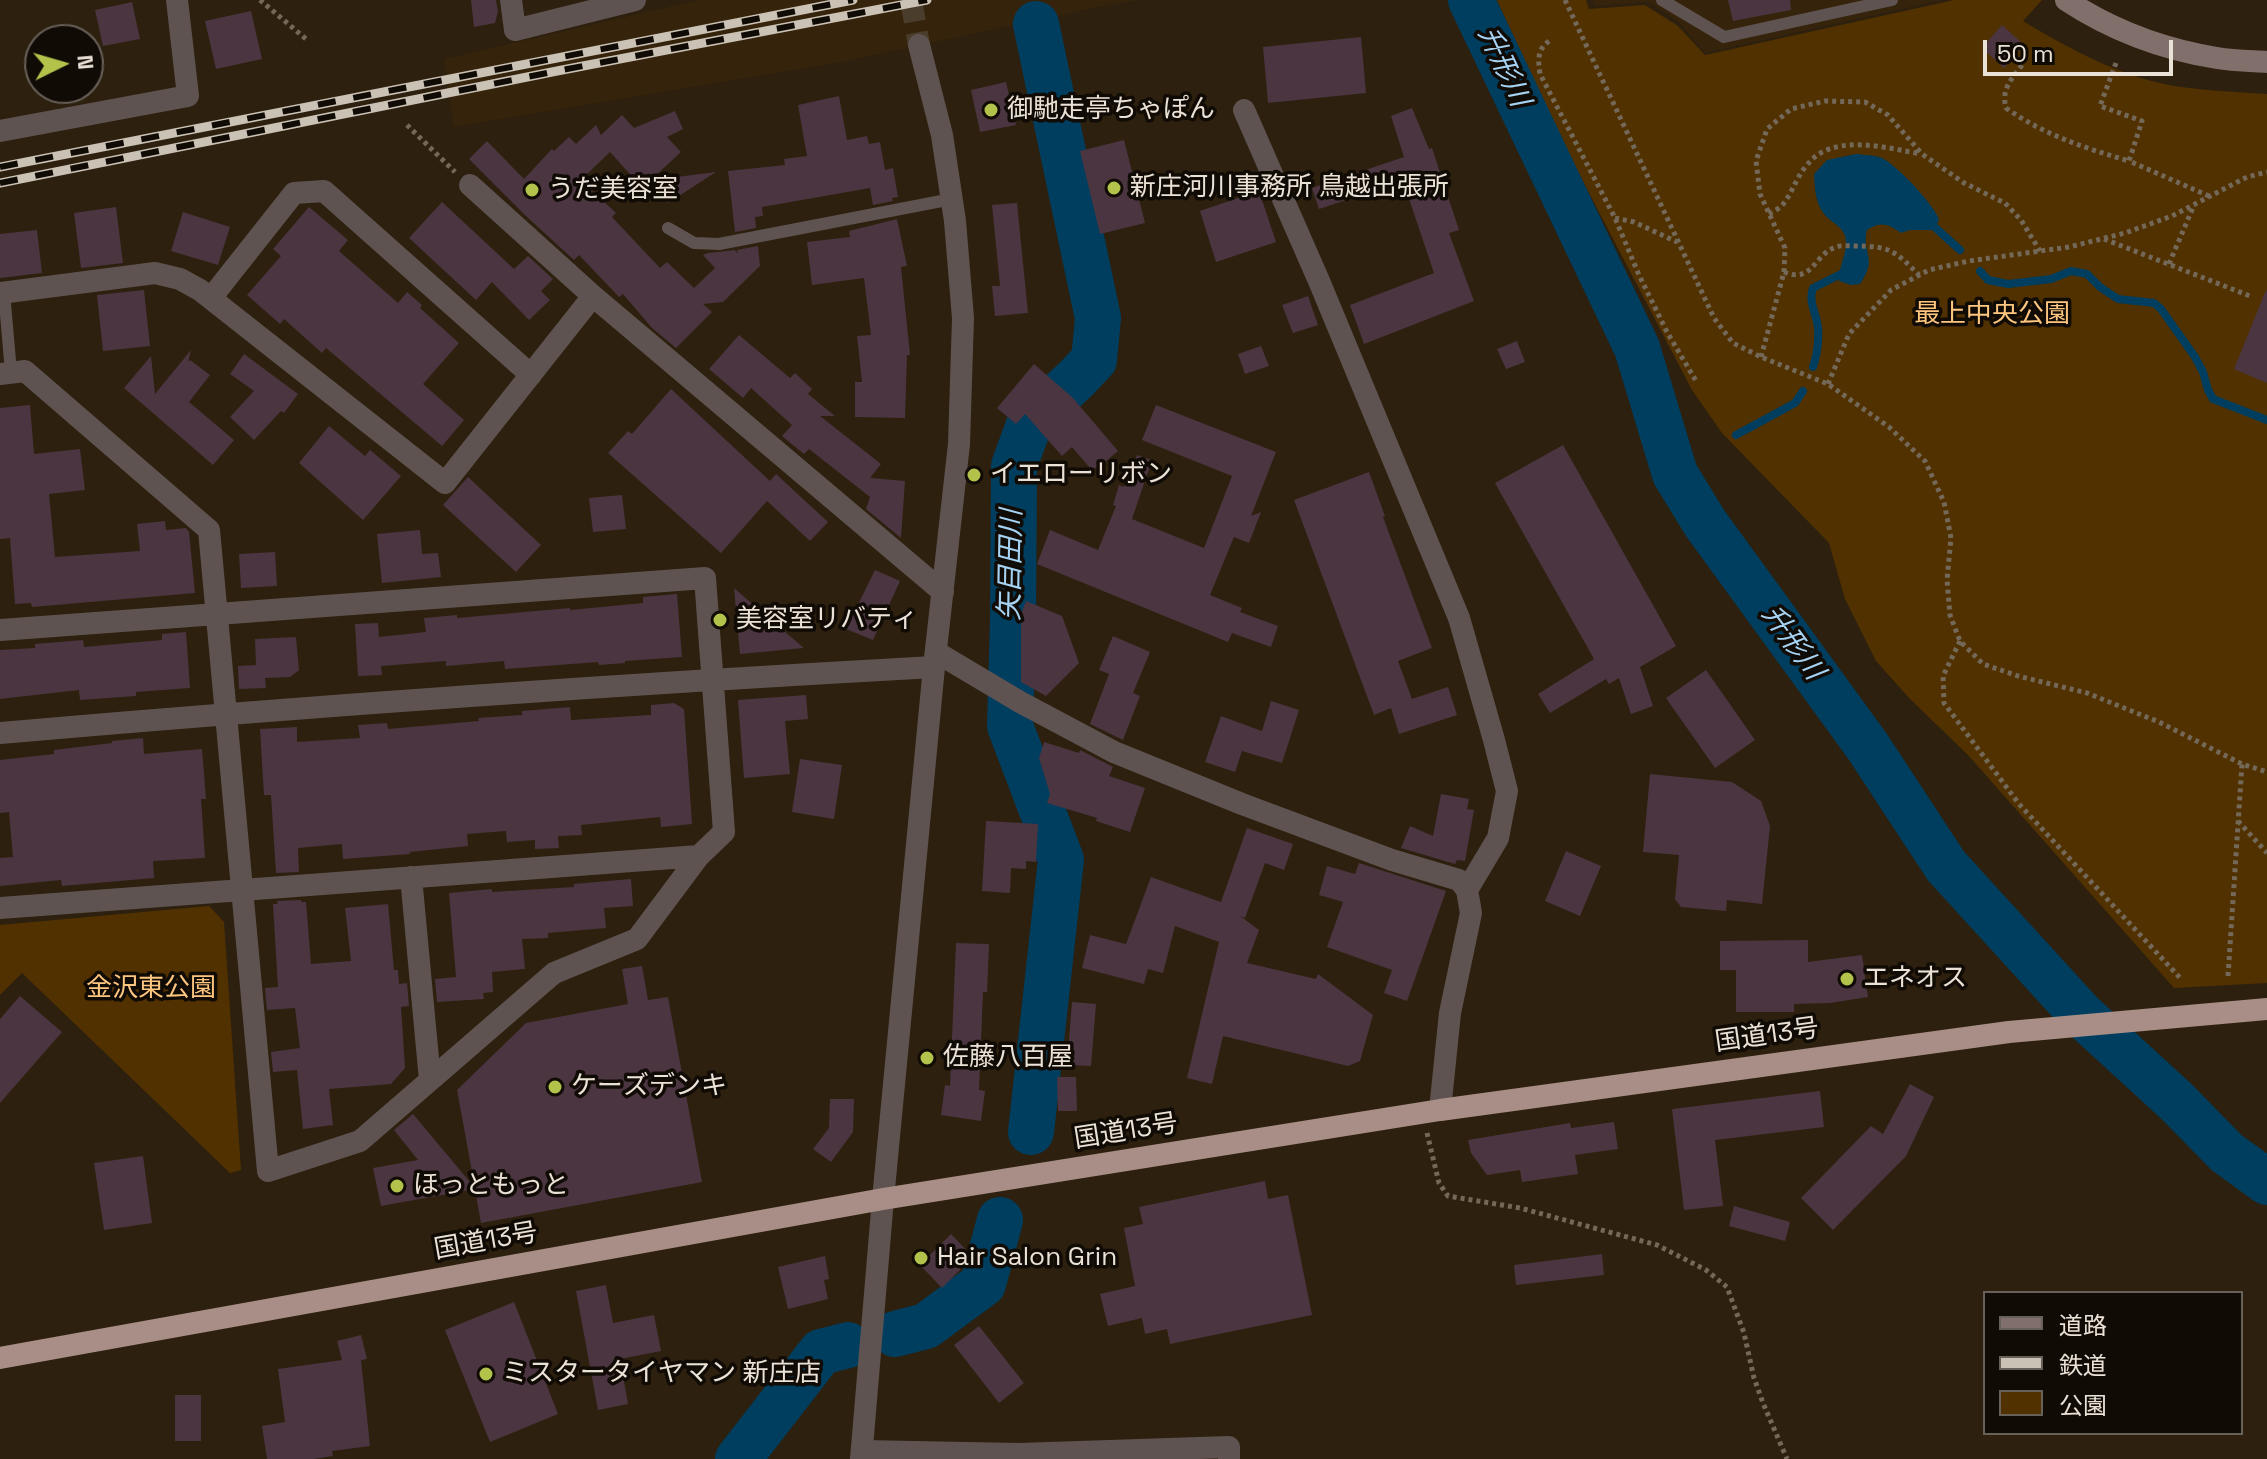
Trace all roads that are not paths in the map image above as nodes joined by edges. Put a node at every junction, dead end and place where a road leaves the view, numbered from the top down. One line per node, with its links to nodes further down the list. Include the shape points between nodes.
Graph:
1 (177, 0): 10 (street, via 188,96)
2 (511, 0): 3 (street, via 515,30)
3 (635, 0)
4 (1662, 0): 5 (lane, via 1724,37)
5 (1892, 0)
6 (2066, 0): 8 (main road, via 2142,40 2218,59)
7 (919, 45): 12 (street)
8 (2267, 62)
9 (1244, 110): 29 (street, via 1459,618 1490,724 1507,791 1498,838)
10 (0, 131)
11 (470, 185): 15 (street)
12 (952, 199): 13 (lane, via 719,244 694,243); 19 (street, via 963,318 959,444)
13 (668, 228)
14 (2, 292): 16 (street, via 155,273 180,279); 17 (lane)
15 (593, 296): 18 (street); 19 (street)
16 (211, 298): 18 (street, via 445,483); 18 (street, via 294,193 324,191)
17 (6, 373): 20 (street, via 25,371 209,530)
18 (531, 375)
19 (943, 592): 22 (street)
20 (217, 613): 21 (street); 23 (street, via 705,578); 24 (street)
21 (0, 630)
22 (935, 660): 23 (street); 29 (street, via 1114,752 1392,860 1459,880); 34 (street)
23 (714, 679): 24 (street); 26 (street, via 724,832)
24 (227, 713): 25 (street); 28 (street)
25 (0, 733)
26 (699, 856): 27 (street); 32 (street, via 637,939 554,973)
27 (411, 877): 28 (street); 32 (street)
28 (241, 890): 30 (street); 32 (street, via 268,1171 360,1141)
29 (1467, 890): 33 (street, via 1471,913)
30 (0, 908)
31 (2267, 1009): 33 (highway, 国道13号, via 2009,1032)
32 (430, 1080)
33 (1432, 1111): 34 (highway, 国道13号)
34 (883, 1199): 35 (highway, 国道13号); 36 (street)
35 (0, 1358)
36 (862, 1455): 37 (street, via 1229,1447)
37 (1229, 1459)

